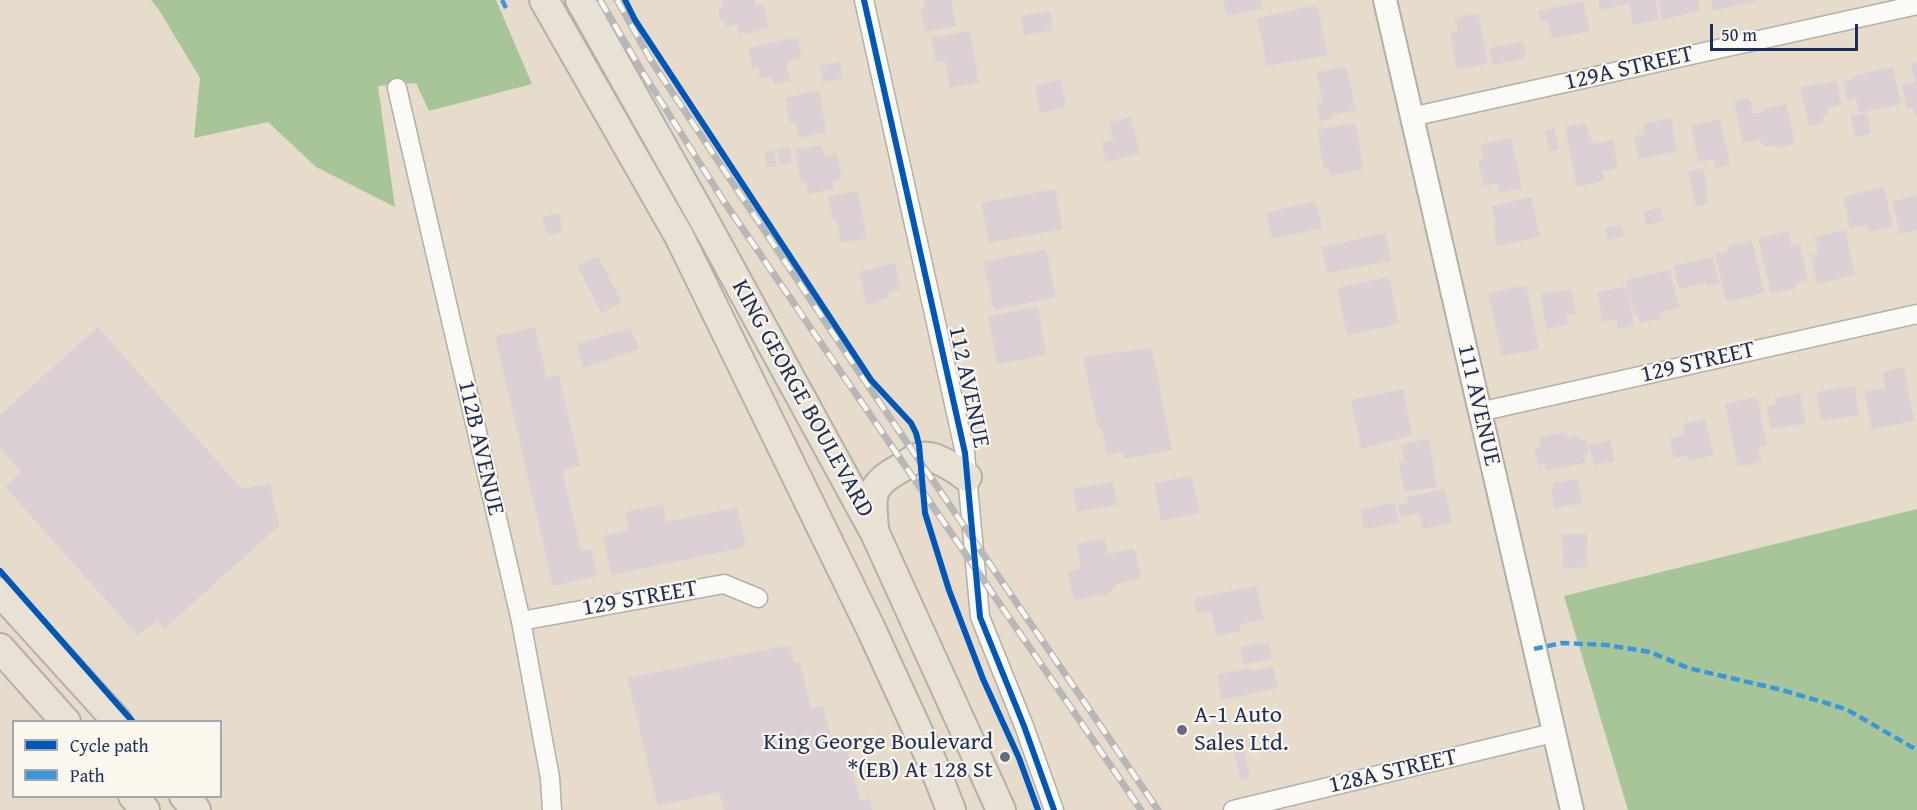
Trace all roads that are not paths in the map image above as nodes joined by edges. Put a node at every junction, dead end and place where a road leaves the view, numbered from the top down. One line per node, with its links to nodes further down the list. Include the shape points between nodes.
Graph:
1 (544, 0): 24 (main road, KING GEORGE BOULEVARD, via 679,236 871,629)
2 (580, 0): 11 (main road, KING GEORGE BOULEVARD)
3 (864, 0): 10 (street, 112 AVENUE, via 965,453)
4 (1384, 0): 7 (street, 111 AVENUE)
5 (1917, 5): 7 (street, 129A STREET)
6 (397, 88): 14 (street, 112B AVENUE)
7 (1411, 117): 9 (street, 111 AVENUE)
8 (1917, 314): 9 (street, 129 STREET)
9 (1479, 412): 18 (street, 111 AVENUE)
10 (967, 477): 11 (main road, via 934,459 920,457 882,479 872,503); 26 (street, 112 AVENUE, via 980,617)
11 (875, 533): 25 (main road, KING GEORGE BOULEVARD)
12 (0, 592): 17 (main road)
13 (758, 598): 14 (street, 129 STREET, via 724,584)
14 (521, 621): 23 (street, 112B AVENUE, via 550,778)
15 (0, 648): 16 (main road)
16 (64, 720)
17 (116, 720)
18 (1553, 733): 27 (street, 128A STREET); 28 (street, 111 AVENUE)
19 (135, 798): 21 (main road)
20 (186, 798): 22 (main road)
21 (145, 810)
22 (196, 810)
23 (552, 810)
24 (951, 810)
25 (1001, 810)
26 (1054, 810)
27 (1233, 810)
28 (1572, 810)

